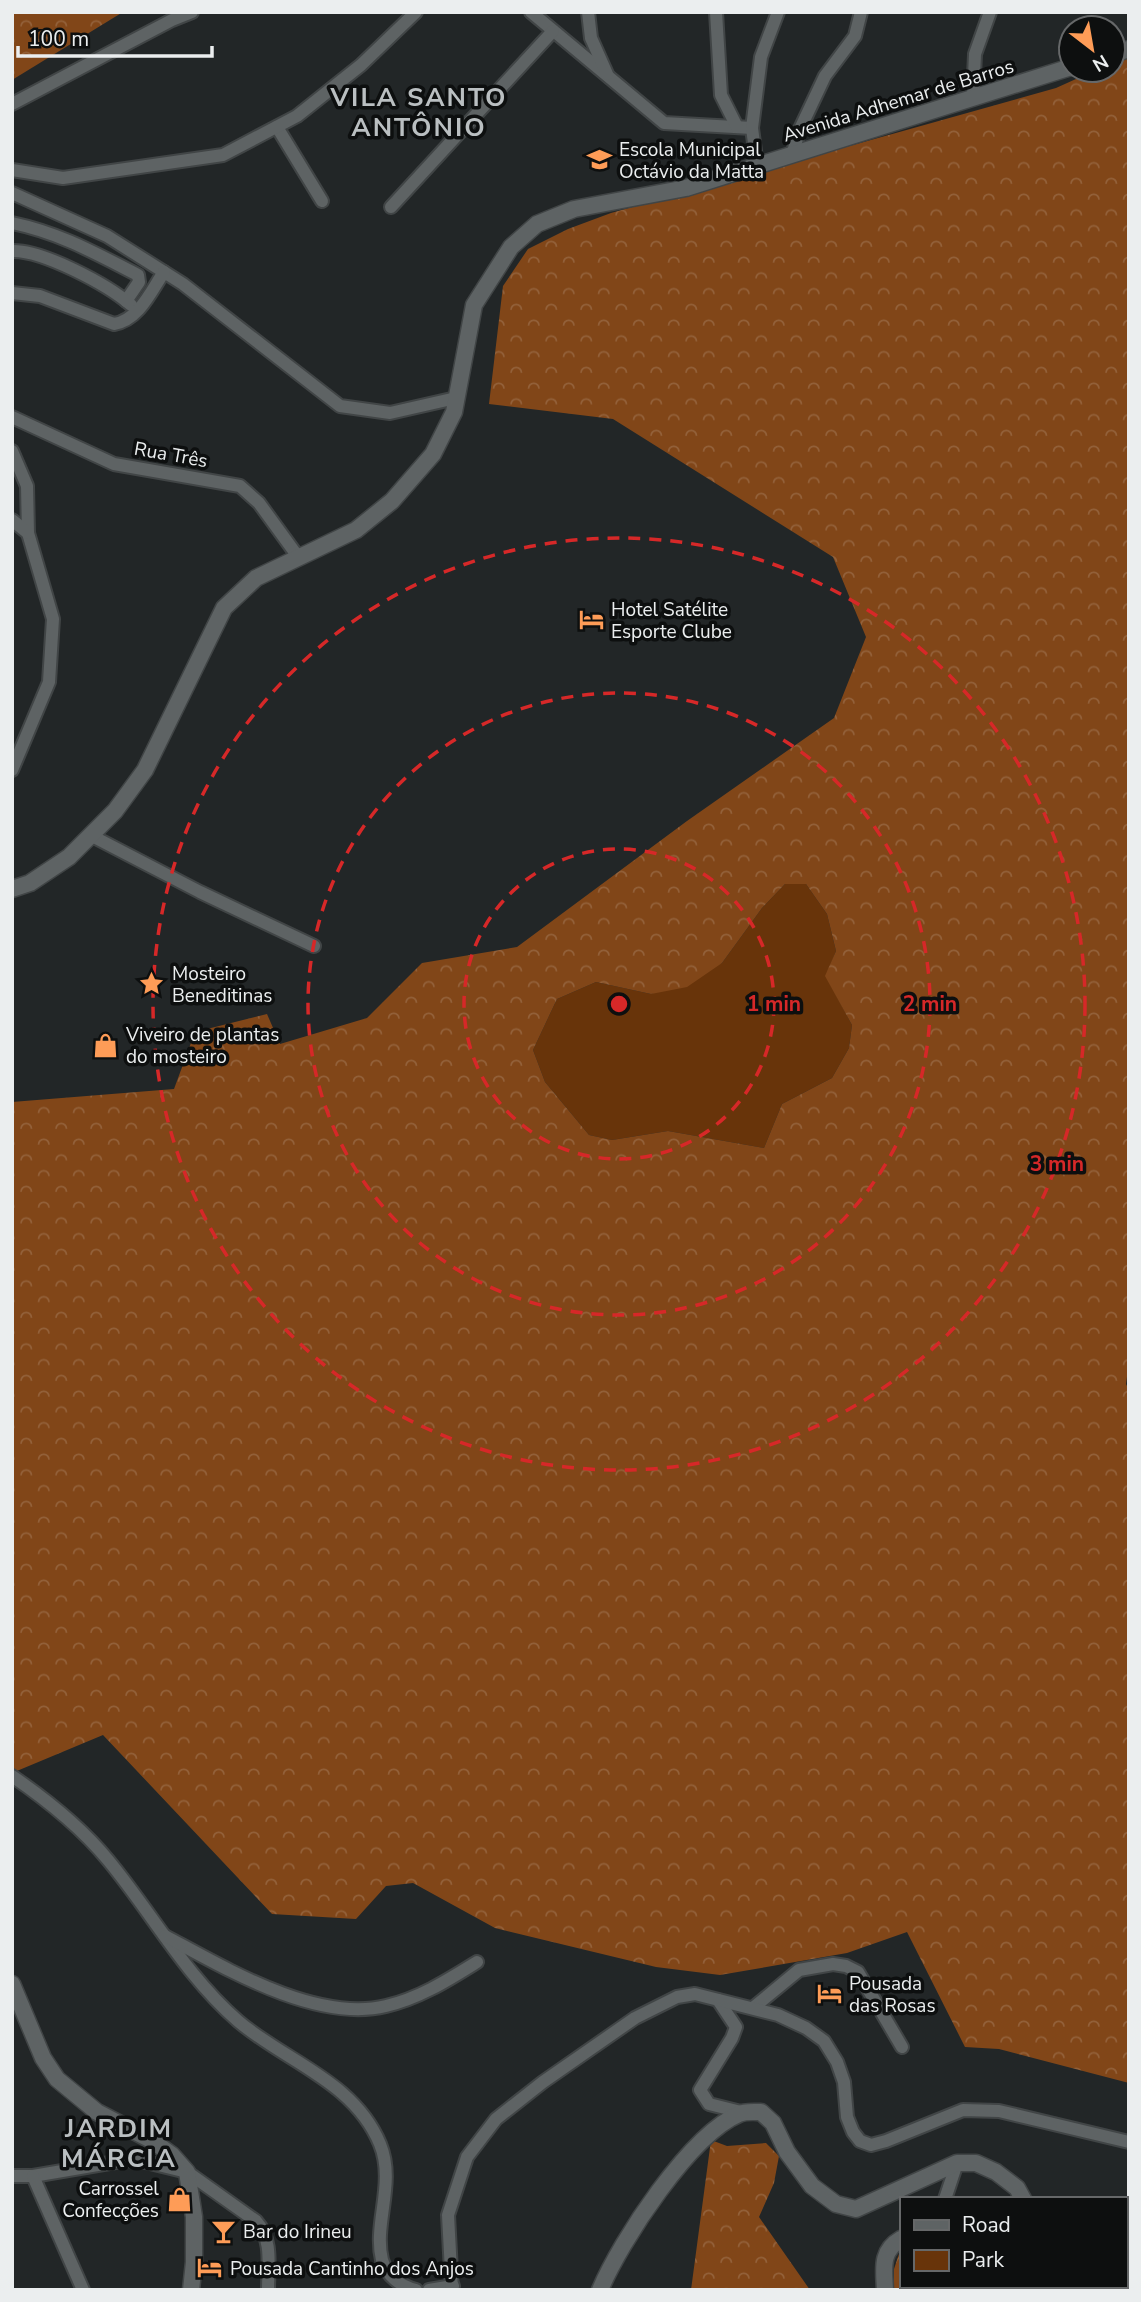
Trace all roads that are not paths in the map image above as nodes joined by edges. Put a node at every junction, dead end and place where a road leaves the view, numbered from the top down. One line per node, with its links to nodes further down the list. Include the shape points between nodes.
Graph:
1 (192, 12): 13 (street)
2 (416, 12): 14 (street, via 361,65)
3 (531, 12): 9 (street)
4 (588, 12): 11 (street, via 591,38)
5 (716, 12): 15 (street, via 721,95)
6 (778, 12): 16 (street, via 761,57)
7 (861, 12): 17 (street, via 855,36 825,76)
8 (990, 12): 12 (street, via 975,54)
9 (553, 31): 11 (street); 22 (street)
10 (1057, 71): 12 (street, Avenida Adhemar de Barros)
11 (609, 77): 15 (street, via 664,122)
12 (973, 98): 17 (street, Avenida Adhemar de Barros)
13 (12, 104)
14 (277, 127): 19 (street, via 223,155 62,178); 21 (street)
15 (737, 127): 16 (street)
16 (752, 128): 18 (street)
17 (792, 155): 18 (street, Avenida Adhemar de Barros)
18 (757, 166): 29 (street, Avenida Adhemar de Barros, via 686,188 574,209 537,224 511,247 474,305)
19 (12, 170)
20 (12, 193): 25 (street, via 107,236)
21 (322, 201)
22 (391, 208)
23 (12, 223): 27 (street, via 44,230 138,275 139,282)
24 (12, 251): 27 (street, via 38,254)
25 (164, 272): 28 (street); 29 (street, via 341,407 390,413)
26 (12, 293): 28 (street, via 40,296 114,324)
27 (126, 301): 28 (street)
28 (138, 311)
29 (456, 398): 34 (street, Avenida Adhemar de Barros, via 433,454 392,500 356,530)
30 (12, 417): 34 (street, Rua Três, via 114,464 240,486 259,503)
31 (12, 451): 33 (street, via 27,486)
32 (12, 520): 33 (street)
33 (27, 533): 35 (street, via 53,618 49,682)
34 (299, 558): 36 (street, Avenida Adhemar de Barros, via 257,578 224,608 145,770)
35 (12, 770)
36 (92, 836): 37 (street, Avenida Adhemar de Barros, via 40,877); 38 (street)
37 (12, 889)
38 (314, 946)
39 (12, 1776): 40 (street, via 50,1802 97,1846)
40 (160, 1933): 41 (street, via 257,1982 330,2008 385,2007 418,1996); 59 (street, via 235,2018 338,2088 374,2129 386,2169 382,2259 395,2280)
41 (477, 1962)
42 (12, 1984): 49 (street, via 43,2058 57,2079 97,2112 162,2147)
43 (718, 2000): 44 (street); 46 (street, via 736,2027 700,2091 709,2104); 55 (street, via 695,1994 656,2006 496,2119 467,2157 448,2215)
44 (753, 2008): 45 (street, via 790,1974 833,1964 846,1966 858,1972); 47 (street, via 806,2028 824,2042 844,2082 853,2132 871,2145 963,2110 999,2111)
45 (902, 2047)
46 (741, 2112): 48 (street, via 761,2112 773,2123 787,2152 813,2186 836,2204 856,2208); 61 (street, via 701,2139 678,2166 643,2215)
47 (1129, 2142)
48 (957, 2163): 52 (street); 53 (street, via 976,2163 996,2172)
49 (187, 2172): 51 (street, via 127,2160); 57 (street, via 194,2217); 58 (street, via 263,2229)
50 (12, 2176): 51 (street)
51 (33, 2176): 56 (street)
52 (946, 2197)
53 (1022, 2197)
54 (900, 2240): 62 (street, via 884,2258)
55 (452, 2288): 60 (street)
56 (83, 2290)
57 (191, 2290)
58 (268, 2290)
59 (416, 2290)
60 (429, 2290)
61 (600, 2290)
62 (885, 2290)

